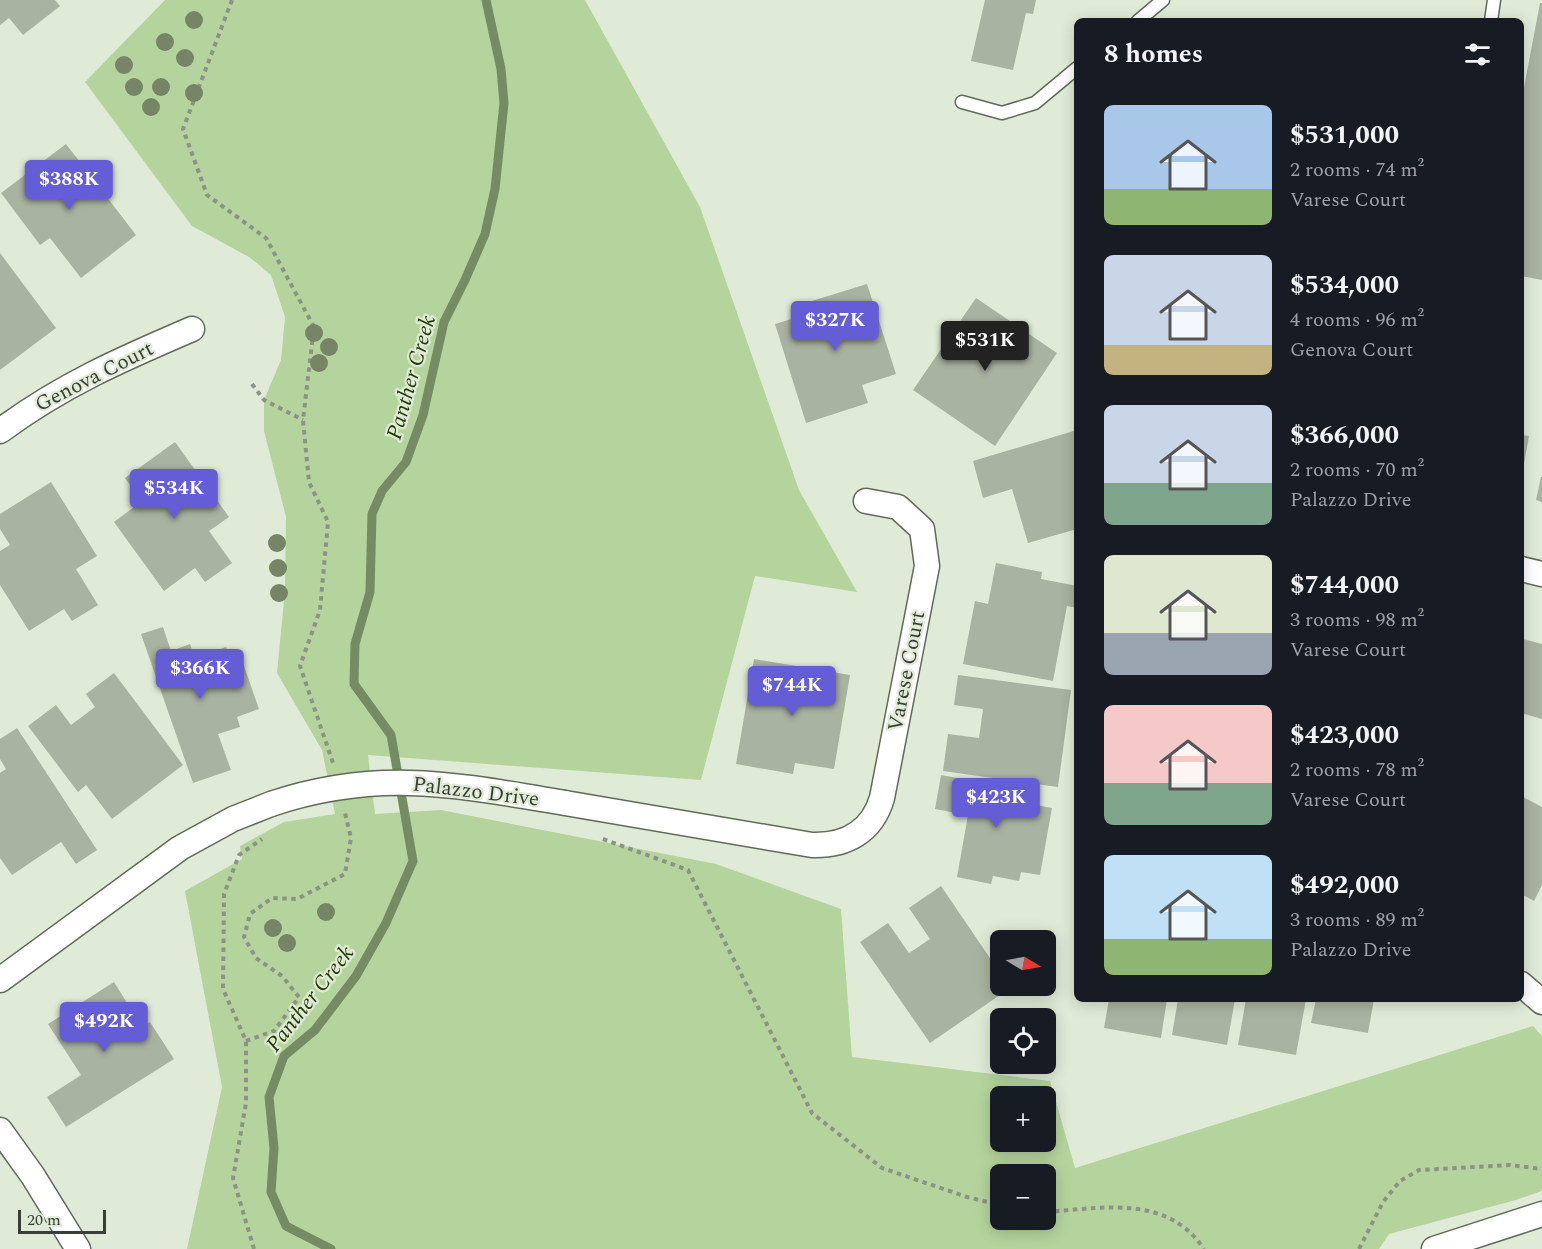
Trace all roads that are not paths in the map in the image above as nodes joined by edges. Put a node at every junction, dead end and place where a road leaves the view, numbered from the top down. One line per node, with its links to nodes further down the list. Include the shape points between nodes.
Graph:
1 (1163, 0): 3 (lane)
2 (1494, 0): 4 (lane)
3 (1142, 18)
4 (1491, 18)
5 (1074, 71): 6 (lane, via 1035,104 1002,113)
6 (962, 102)
7 (192, 329): 8 (street, Genova Court, via 92,372)
8 (0, 431)
9 (866, 501): 12 (street, Varese Court, via 898,507 922,529 927,566 879,806 861,831 840,843)
10 (1524, 570): 11 (street)
11 (1542, 574)
12 (825, 845): 13 (street, Palazzo Drive, bridge, via 451,784 400,782 330,788 233,819 180,848)
13 (0, 980)
14 (1524, 987): 15 (street)
15 (1542, 1002)
16 (0, 1130): 18 (street)
17 (1542, 1214): 19 (street)
18 (78, 1249)
19 (1434, 1249)

